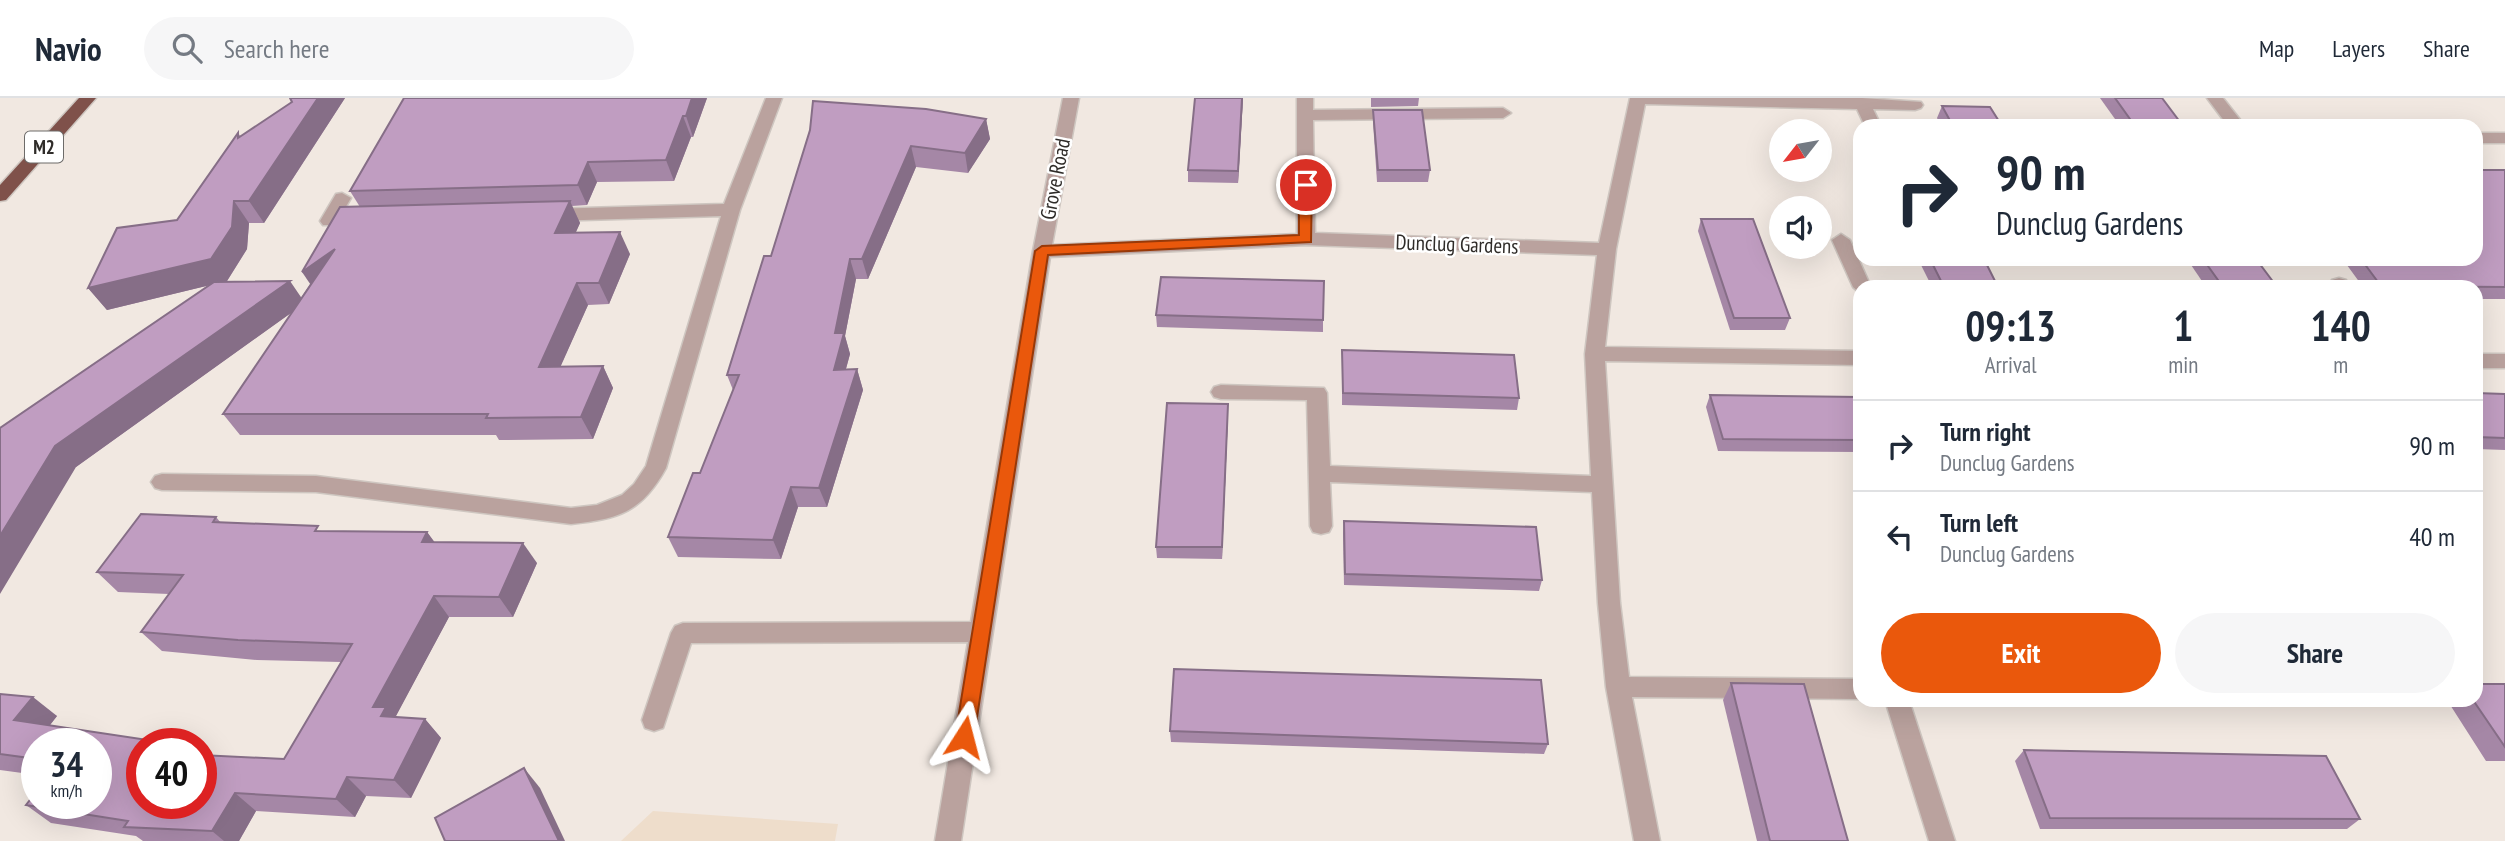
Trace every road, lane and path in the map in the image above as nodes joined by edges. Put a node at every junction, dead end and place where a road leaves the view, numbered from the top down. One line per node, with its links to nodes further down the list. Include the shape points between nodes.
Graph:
1 (88, 98): 14 (highway, M2)
2 (774, 98): 16 (street)
3 (1071, 98): 22 (street, Grove Road)
4 (2216, 98): 11 (street)
5 (1638, 99): 6 (street); 21 (street)
6 (1862, 103): 7 (street); 10 (street)
7 (1915, 104)
8 (1305, 106): 9 (street); 19 (street)
9 (1503, 113)
10 (1870, 119)
11 (2232, 119)
12 (2483, 138): 13 (street)
13 (2505, 138)
14 (0, 196)
15 (342, 198): 18 (street, via 329,221)
16 (731, 210): 17 (street); 30 (street, via 656,468 642,490 623,505 598,513 549,515 316,484)
17 (533, 216)
18 (381, 220)
19 (1306, 239): 21 (street, Dunclug Gardens); 22 (street, Dunclug Gardens)
20 (1842, 240): 23 (street)
21 (1607, 249): 24 (street)
22 (1042, 251): 33 (street, Grove Road)
23 (1853, 266)
24 (1595, 354): 25 (street); 31 (street)
25 (1853, 358)
26 (2483, 361): 27 (street)
27 (2505, 361)
28 (1221, 392): 29 (street, via 1317,393)
29 (1320, 474): 31 (street); 32 (street)
30 (162, 482)
31 (1602, 484): 34 (street)
32 (1321, 526)
33 (981, 632): 37 (street, via 683,633); 38 (street, Grove Road)
34 (1618, 687): 35 (street); 39 (street)
35 (1853, 689)
36 (1899, 707): 40 (street)
37 (654, 720)
38 (948, 841)
39 (1647, 841)
40 (1942, 841)

